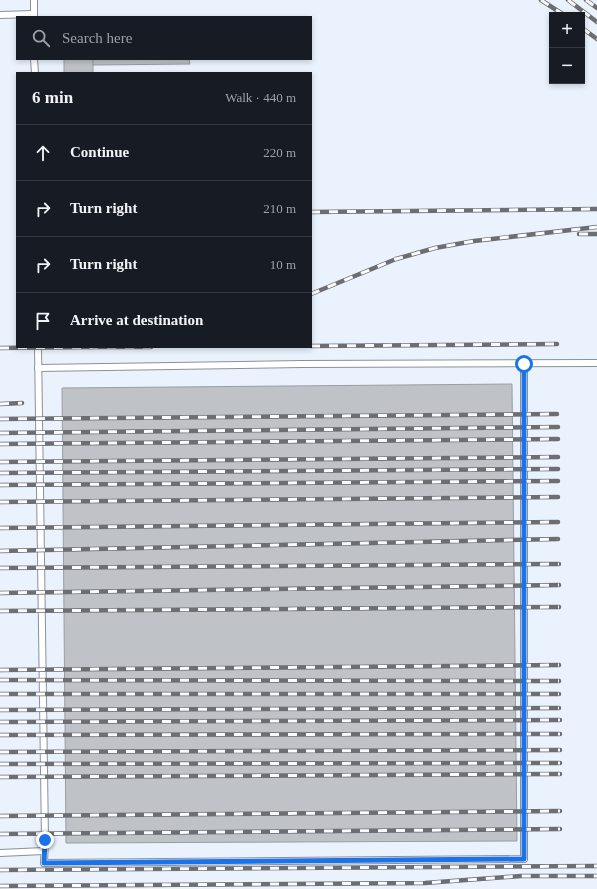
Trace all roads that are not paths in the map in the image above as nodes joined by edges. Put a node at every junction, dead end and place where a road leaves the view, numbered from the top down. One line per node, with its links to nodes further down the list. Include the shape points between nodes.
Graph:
1 (34, 0): 3 (lane)
2 (0, 15): 3 (lane)
3 (34, 16)
4 (34, 60): 5 (lane)
5 (35, 72)
6 (38, 348): 9 (lane)
7 (597, 363): 8 (lane)
8 (524, 364): 9 (lane); 10 (lane, via 524,859 44,863)
9 (38, 368): 10 (lane)
10 (44, 851): 11 (lane)
11 (0, 853)

